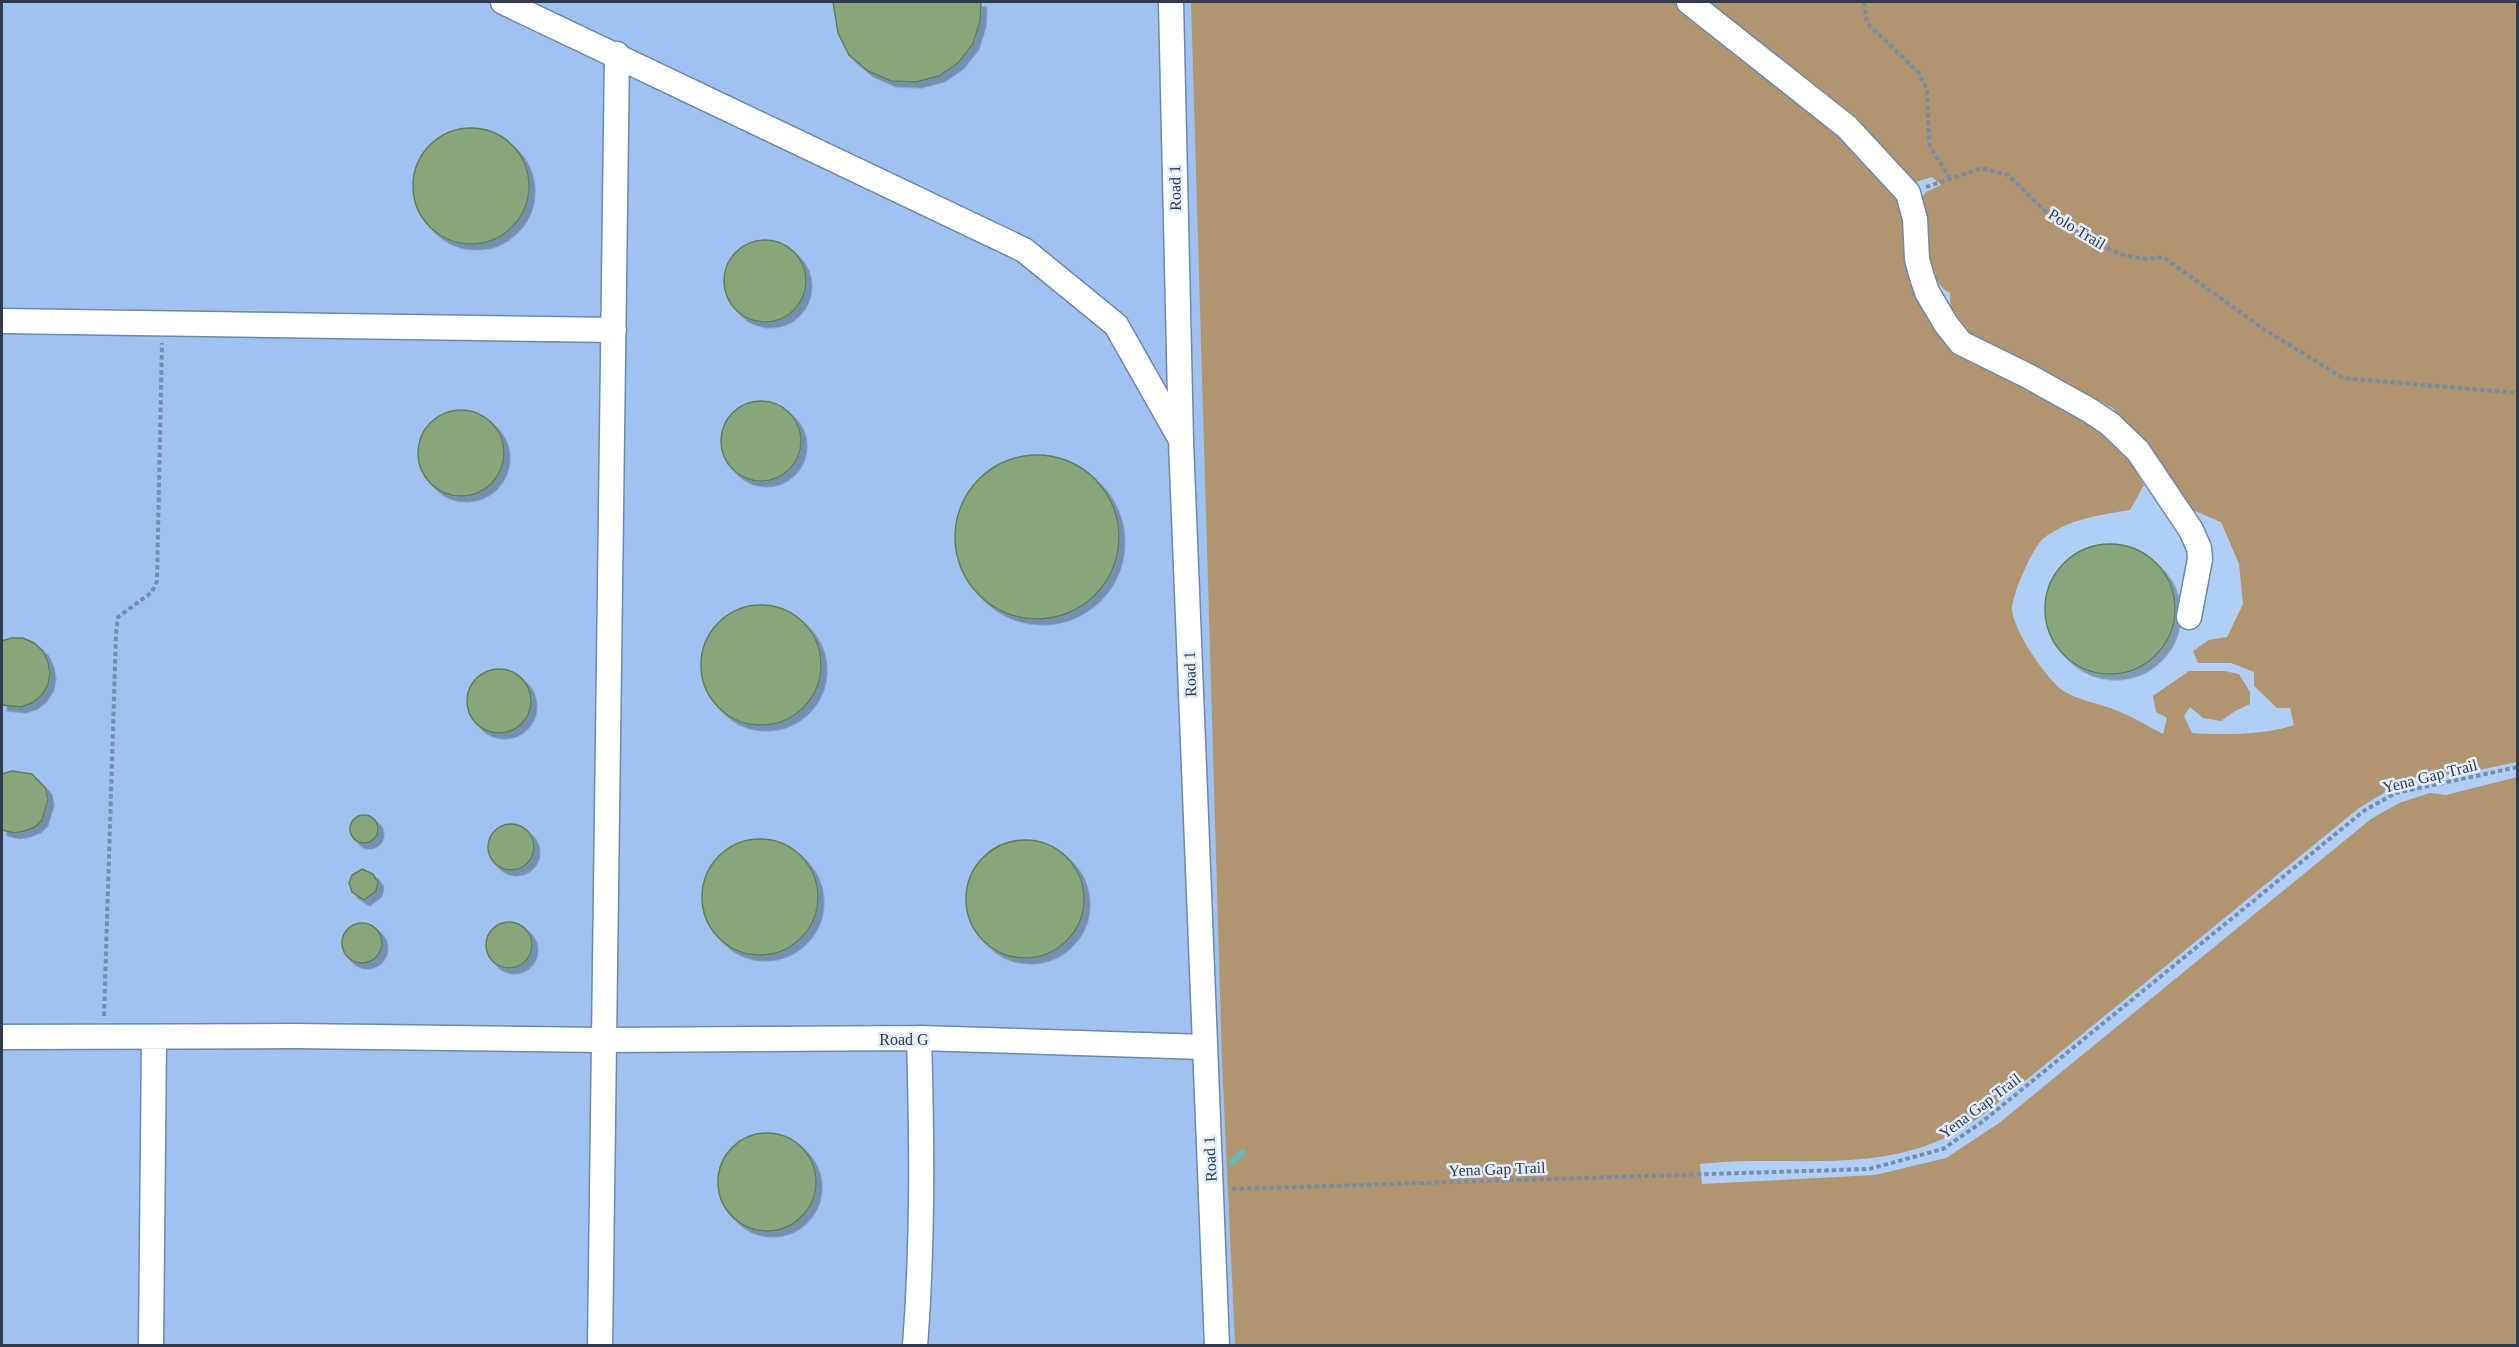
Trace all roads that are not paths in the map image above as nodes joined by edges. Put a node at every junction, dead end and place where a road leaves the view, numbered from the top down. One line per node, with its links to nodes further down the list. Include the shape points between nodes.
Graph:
1 (503, 2): 4 (lane)
2 (1171, 2): 7 (lane, Road 1)
3 (1689, 2): 8 (lane, via 1847,127 1908,193 1921,274 1952,334 1961,343 2063,394 2110,424 2138,451 2199,548)
4 (617, 54): 6 (lane); 7 (lane, via 1024,250 1116,326)
5 (2, 321): 6 (lane)
6 (614, 330): 12 (lane)
7 (1181, 441): 13 (lane, Road 1)
8 (2189, 617)
9 (2, 1037): 10 (lane, Road G)
10 (154, 1038): 12 (lane, Road G); 14 (lane)
11 (919, 1038): 12 (lane, Road G); 13 (lane, Road G); 16 (lane, via 922,1142)
12 (603, 1040): 15 (lane)
13 (1205, 1047): 17 (lane, Road 1)
14 (151, 1346)
15 (600, 1346)
16 (915, 1346)
17 (1217, 1346)

